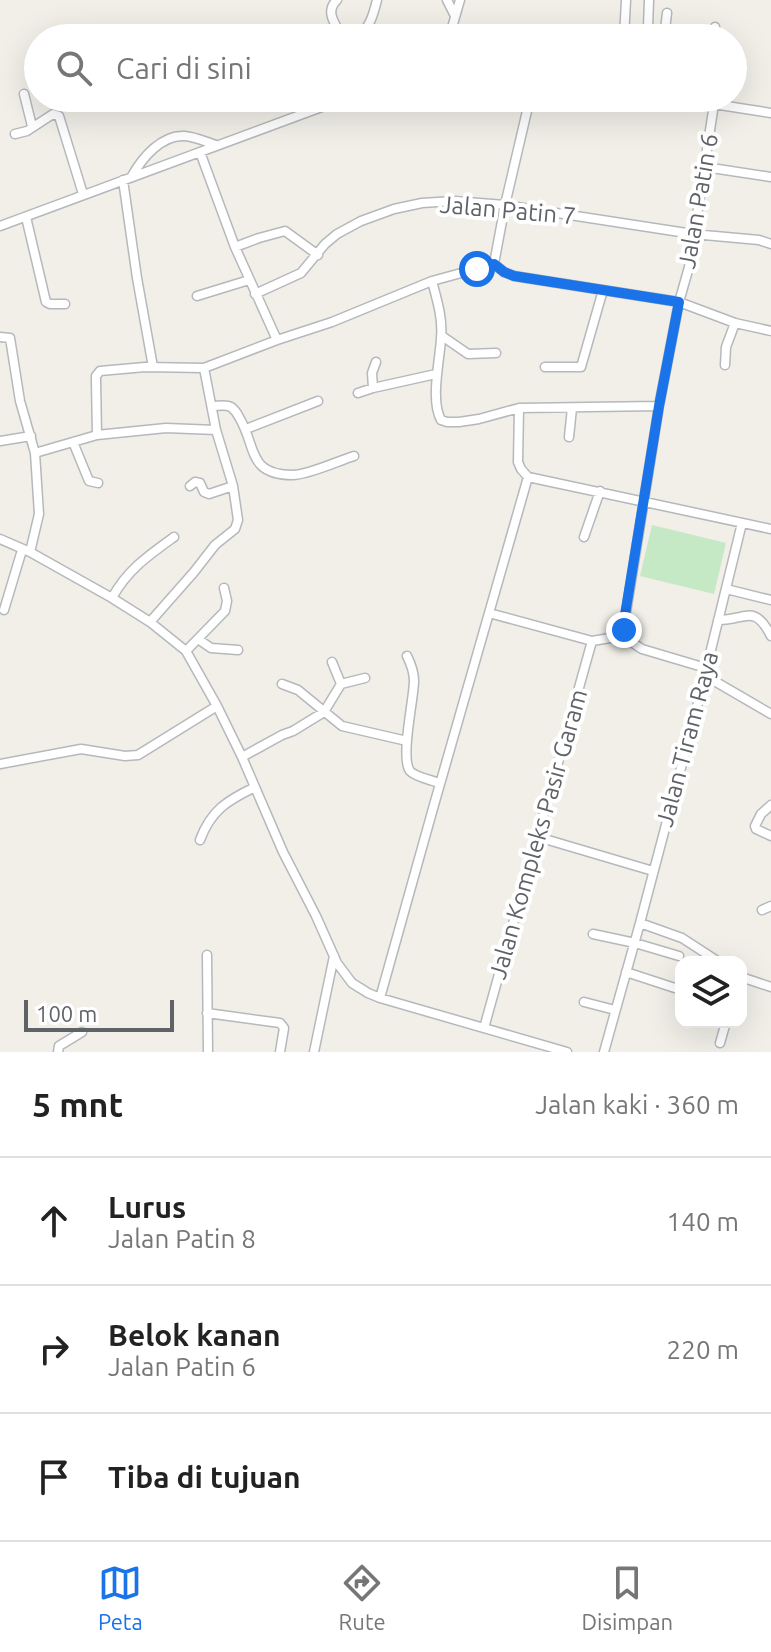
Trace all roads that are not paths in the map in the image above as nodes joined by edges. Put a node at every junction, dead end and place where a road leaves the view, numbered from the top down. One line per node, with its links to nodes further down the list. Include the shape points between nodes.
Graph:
1 (337, 0): 9 (street, via 330,14)
2 (377, 0): 10 (street)
3 (447, 0): 8 (street)
4 (460, 0): 8 (street)
5 (626, 0): 12 (street)
6 (649, 0): 13 (street)
7 (667, 13): 14 (street)
8 (455, 16): 11 (street)
9 (335, 24)
10 (369, 24)
11 (453, 24)
12 (625, 24)
13 (648, 24)
14 (666, 24)
15 (747, 109): 20 (street)
16 (28, 112): 21 (street)
17 (308, 112): 23 (street)
18 (527, 112): 29 (street)
19 (713, 112): 25 (street, Jalan Patin 6)
20 (771, 113)
21 (32, 126): 22 (street); 28 (street, via 59,116)
22 (15, 134)
23 (217, 145): 24 (street); 27 (street, via 174,137 152,149)
24 (200, 152): 27 (street); 34 (street)
25 (705, 167): 26 (street); 32 (street, Jalan Patin 6)
26 (771, 177)
27 (127, 178): 28 (street); 52 (street)
28 (83, 194): 30 (street)
29 (505, 205): 32 (street, Jalan Patin 7); 35 (street, Jalan Patin 7, via 454,201 394,209 337,234); 36 (street)
30 (26, 217): 31 (street); 43 (street, via 46,302)
31 (0, 226)
32 (693, 234): 33 (street, Jalan Patin 7); 42 (street, Jalan Patin 6)
33 (771, 244)
34 (235, 247): 35 (street, via 281,231); 37 (street)
35 (318, 255): 40 (street, Jalan Patin 7, via 301,273)
36 (494, 264): 38 (street); 39 (street, via 514,276)
37 (249, 280): 40 (street); 41 (street)
38 (432, 281): 46 (street); 48 (street)
39 (603, 290): 42 (street); 53 (street, via 581,367)
40 (255, 294): 48 (street)
41 (197, 296)
42 (679, 302): 44 (street); 60 (street, Jalan Patin 6)
43 (65, 304)
44 (735, 323): 45 (street); 51 (street)
45 (771, 331)
46 (442, 336): 49 (street, via 468,354); 55 (street)
47 (0, 337): 66 (street, via 10,338)
48 (277, 340): 54 (street)
49 (496, 353)
50 (376, 362): 56 (street)
51 (725, 365)
52 (153, 367): 54 (street); 65 (street, via 97,374)
53 (545, 367)
54 (204, 368): 59 (street)
55 (436, 374): 56 (street); 61 (street, via 441,420 469,421)
56 (373, 388): 57 (street)
57 (358, 393)
58 (318, 401): 63 (street)
59 (212, 406): 63 (street, via 231,407); 64 (street)
60 (659, 406): 62 (street); 77 (street, Jalan Patin 6)
61 (519, 408): 62 (street); 72 (street, via 518,462)
62 (572, 408): 67 (street)
63 (246, 429): 71 (street, via 256,461 267,470 297,475)
64 (216, 430): 65 (street, via 166,428); 75 (street)
65 (97, 435): 69 (street)
66 (31, 436): 68 (street); 70 (street)
67 (569, 437)
68 (0, 441)
69 (73, 442): 70 (street); 73 (street, via 89,481)
70 (35, 453): 83 (street, via 39,514)
71 (354, 456)
72 (528, 477): 76 (street); 89 (street)
73 (98, 483)
74 (190, 486): 75 (street, via 200,483 209,494)
75 (233, 486): 91 (street, via 235,529)
76 (600, 491): 77 (street); 81 (street)
77 (644, 502): 78 (street); 92 (street, Jalan Patin 6)
78 (742, 523): 79 (street); 85 (street, Jalan Tiram Raya)
79 (771, 529)
80 (174, 537): 86 (street, via 140,561)
81 (584, 537)
82 (0, 539): 83 (street)
83 (26, 551): 86 (street); 88 (street)
84 (224, 588): 95 (street, via 225,611)
85 (726, 589): 87 (street); 90 (street, Jalan Tiram Raya)
86 (112, 598): 91 (street)
87 (771, 600)
88 (4, 610)
89 (489, 613): 96 (street); 112 (street)
90 (718, 620): 93 (street, via 750,615 765,624); 102 (street, Jalan Tiram Raya)
91 (150, 622): 99 (street)
92 (624, 630): 94 (street); 97 (street)
93 (771, 636)
94 (610, 638): 96 (street); 97 (street)
95 (198, 639): 98 (street, via 211,648); 99 (street)
96 (592, 641): 116 (street, Jalan Kompleks Pasir Garam)
97 (633, 644): 102 (street)
98 (238, 650)
99 (186, 651): 106 (street)
100 (407, 656): 109 (street, via 414,680)
101 (332, 662): 105 (street)
102 (705, 672): 108 (street); 118 (street, Jalan Tiram Raya)
103 (365, 678): 105 (street)
104 (282, 684): 107 (street)
105 (341, 684): 107 (street)
106 (217, 706): 110 (street); 111 (street, via 138,755 81,749)
107 (324, 712): 109 (street, via 342,726); 110 (street)
108 (771, 714)
109 (407, 741): 112 (street, via 410,772)
110 (242, 757): 113 (street)
111 (0, 764)
112 (439, 783): 130 (street)
113 (255, 787): 117 (street, via 216,811); 123 (street)
114 (771, 805): 115 (street, via 755,826)
115 (771, 836)
116 (538, 837): 118 (street); 134 (street, Jalan Kompleks Pasir Garam)
117 (200, 840)
118 (653, 871): 119 (street, Jalan Tiram Raya)
119 (640, 923): 121 (street, Jalan Tiram Raya); 125 (street, via 682,938)
120 (593, 934): 121 (street)
121 (635, 943): 124 (street); 126 (street, Jalan Tiram Raya)
122 (207, 955): 133 (street)
123 (334, 956): 130 (street, via 352,983); 141 (street)
124 (679, 956)
125 (710, 956)
126 (626, 972): 129 (street); 132 (street, Jalan Tiram Raya)
127 (747, 980): 128 (street)
128 (770, 984)
129 (675, 988)
130 (380, 998): 134 (street)
131 (584, 1002): 132 (street)
132 (615, 1010): 143 (street, Jalan Tiram Raya)
133 (207, 1013): 139 (street); 140 (street, via 280,1023)
134 (484, 1028): 142 (street)
135 (724, 1028): 137 (street)
136 (82, 1032): 138 (street)
137 (720, 1043)
138 (58, 1052)
139 (208, 1052)
140 (280, 1052)
141 (314, 1052)
142 (567, 1052)
143 (604, 1052)

